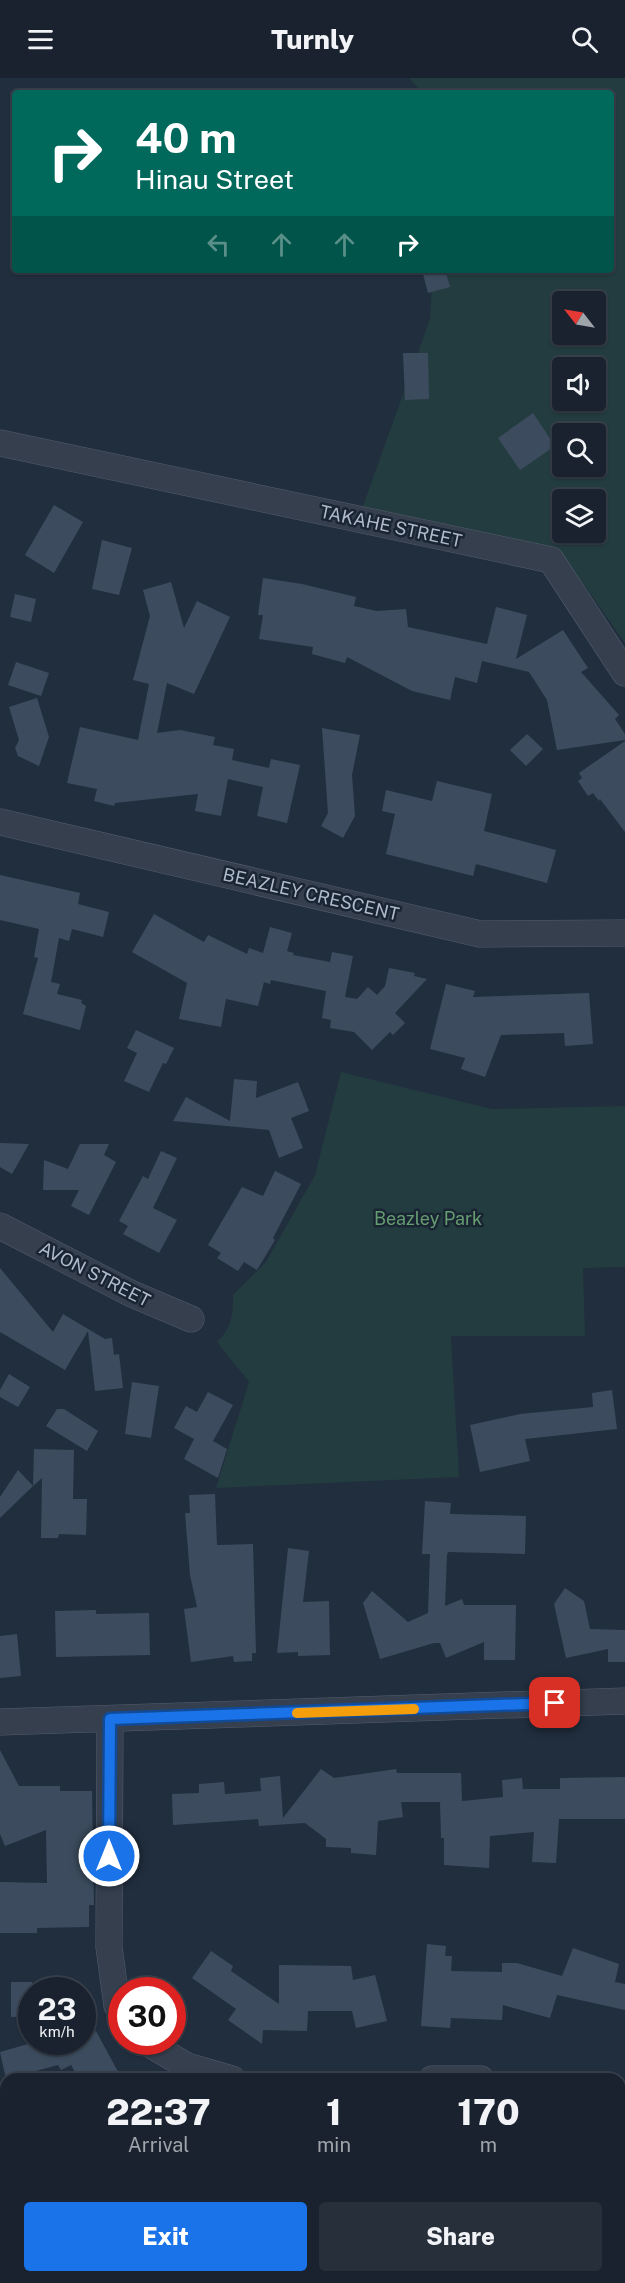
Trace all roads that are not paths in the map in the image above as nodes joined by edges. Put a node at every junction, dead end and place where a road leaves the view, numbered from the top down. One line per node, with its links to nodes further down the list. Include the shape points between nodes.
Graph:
1 (0, 443): 2 (street, TAKAHE STREET, via 551,560)
2 (625, 673)
3 (0, 822): 4 (street, BEAZLEY CRESCENT, via 480,934)
4 (625, 933)
5 (0, 1226): 6 (street, AVON STREET, via 132,1294)
6 (191, 1319)
7 (625, 1701): 8 (street)
8 (110, 1719): 9 (street); 10 (street, via 108,1947)
9 (0, 1722)
10 (113, 1977)
11 (162, 2055): 12 (street)
12 (183, 2073)

